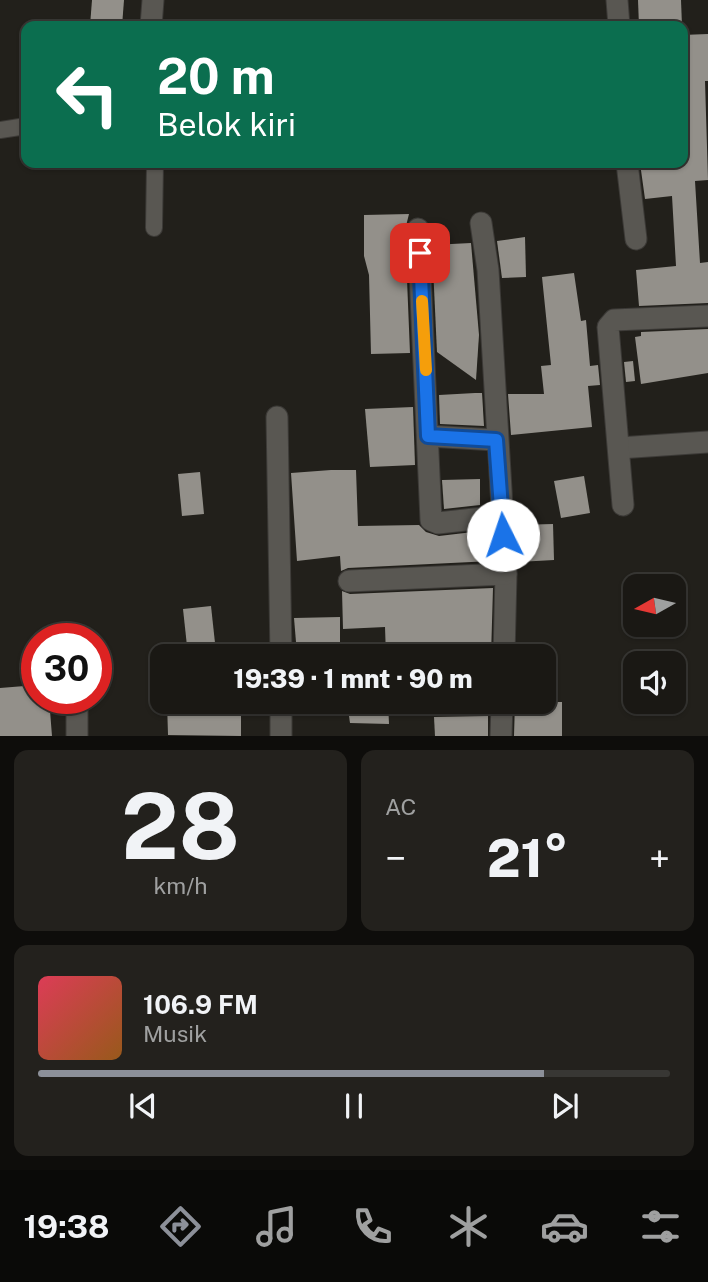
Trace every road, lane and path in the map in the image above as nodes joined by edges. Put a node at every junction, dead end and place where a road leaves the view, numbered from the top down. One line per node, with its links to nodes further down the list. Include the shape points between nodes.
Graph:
1 (153, 0): 3 (street)
2 (617, 0): 4 (street)
3 (151, 21)
4 (619, 21)
5 (21, 127): 6 (lane)
6 (0, 130)
7 (155, 168): 10 (lane)
8 (628, 168): 12 (street)
9 (481, 223): 16 (street, via 488,270)
10 (154, 228)
11 (418, 229): 15 (street)
12 (636, 239)
13 (708, 316): 18 (street, via 614,320 608,327)
14 (277, 417): 23 (street)
15 (428, 436): 16 (street); 20 (street, via 431,520)
16 (496, 440): 20 (street)
17 (708, 442): 18 (street)
18 (619, 448): 19 (street)
19 (623, 505)
20 (501, 516): 21 (street)
21 (506, 575): 22 (street); 24 (street)
22 (349, 581)
23 (281, 644)
24 (504, 644)
25 (77, 714): 28 (street)
26 (281, 714): 29 (street)
27 (502, 714): 30 (street)
28 (77, 736)
29 (281, 736)
30 (501, 736)

